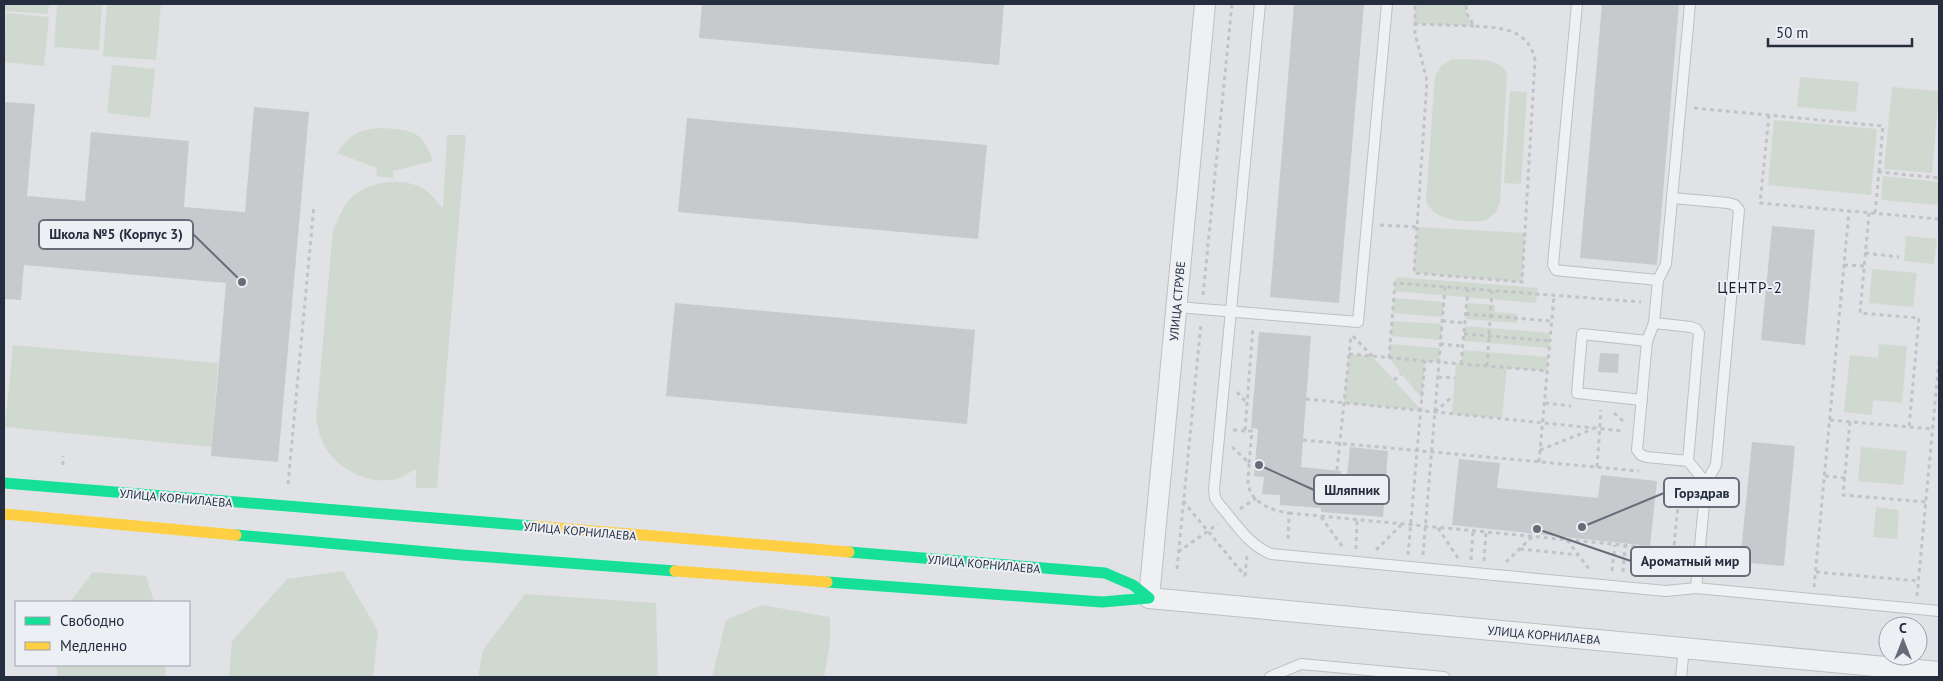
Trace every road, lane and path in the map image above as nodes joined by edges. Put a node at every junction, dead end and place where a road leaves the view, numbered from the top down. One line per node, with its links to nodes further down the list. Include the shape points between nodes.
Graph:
1 (1205, 4): 33 (street, УЛИЦА СТРУВЕ)
2 (1232, 4): 34 (path)
3 (1260, 4): 35 (lane)
4 (1387, 4): 21 (lane)
5 (1415, 4): 9 (path)
6 (1466, 4): 10 (path, via 1466,14)
7 (1577, 4): 27 (lane, via 1553,265 1556,270)
8 (1690, 4): 11 (lane)
9 (1414, 24): 10 (path); 22 (path, via 1428,81)
10 (1474, 26): 22 (path, via 1501,28 1518,34 1530,45 1535,60 1522,282 1414,274)
11 (1680, 107): 12 (path); 15 (lane)
12 (1769, 115): 13 (path, via 1883,126); 17 (path, via 1760,203)
13 (1879, 172): 14 (path); 19 (path)
14 (1939, 178)
15 (1672, 198): 27 (lane, via 1666,264); 100 (lane, via 1728,203 1738,210 1716,465)
16 (314, 205): 102 (path)
17 (1849, 211): 18 (path); 25 (path)
18 (1869, 213): 19 (path); 23 (path)
19 (1875, 214): 20 (path)
20 (1939, 220)
21 (1367, 224): 22 (path); 40 (lane, via 1358,322)
22 (1417, 227)
23 (1865, 253): 24 (path); 26 (path)
24 (1900, 256)
25 (1844, 264): 26 (path); 75 (path)
26 (1864, 266): 78 (path, via 1860,312 1919,318)
27 (1658, 280): 32 (lane)
28 (1445, 287): 29 (path); 39 (path); 53 (path, via 1395,283)
29 (1468, 289): 30 (path); 37 (path)
30 (1492, 291): 31 (path); 38 (path)
31 (1554, 296): 32 (path); 41 (path)
32 (1656, 304): 43 (lane)
33 (1177, 307): 34 (lane); 137 (street, УЛИЦА СТРУВЕ)
34 (1202, 310): 35 (lane); 103 (path)
35 (1231, 312): 36 (lane); 82 (lane)
36 (1254, 314): 40 (lane); 91 (path, via 1245,431 1252,431)
37 (1466, 314): 38 (path); 42 (path)
38 (1490, 316): 41 (path); 46 (path)
39 (1442, 321): 42 (path); 49 (path)
40 (1352, 322): 44 (path)
41 (1551, 322): 47 (path)
42 (1465, 323): 45 (path)
43 (1654, 323): 48 (lane); 89 (lane, via 1696,328 1699,333)
44 (1351, 334): 51 (path); 52 (path)
45 (1464, 334): 46 (path); 50 (path)
46 (1489, 336): 47 (path); 58 (path)
47 (1550, 341): 59 (path)
48 (1648, 341): 66 (lane); 66 (lane, via 1582,334 1577,393)
49 (1440, 344): 50 (path); 56 (path)
50 (1463, 346): 57 (path)
51 (1349, 354): 52 (path); 67 (path)
52 (1372, 356): 53 (path)
53 (1389, 358): 55 (path)
54 (1939, 360): 70 (path)
55 (1425, 361): 56 (path); 72 (path)
56 (1439, 362): 57 (path); 61 (path)
57 (1462, 364): 58 (path)
58 (1487, 366): 59 (path)
59 (1547, 371): 68 (path)
60 (1402, 374): 63 (path)
61 (1438, 376): 62 (path); 74 (path)
62 (1455, 378)
63 (1394, 380)
64 (1453, 396): 74 (path)
65 (1306, 399): 67 (path)
66 (1642, 400): 89 (lane, via 1637,450 1641,455)
67 (1344, 403): 72 (path); 84 (path)
68 (1544, 403): 69 (path); 77 (path)
69 (1573, 406)
70 (1937, 406): 81 (path)
71 (1592, 408): 73 (path)
72 (1421, 410): 74 (path); 86 (path)
73 (1601, 410): 80 (path); 80 (path, via 1619,416 1629,432)
74 (1435, 412): 77 (path); 87 (path)
75 (1830, 420): 76 (path); 98 (path)
76 (1850, 422): 78 (path); 99 (path)
77 (1543, 423): 79 (path); 85 (path)
78 (1909, 427): 81 (path)
79 (1594, 428): 80 (path); 85 (path)
80 (1600, 429): 92 (path)
81 (1933, 429): 104 (path)
82 (1219, 436): 91 (path); 122 (lane, via 1215,498 1260,549)
83 (1303, 440): 84 (path)
84 (1340, 444): 86 (path); 93 (path)
85 (1540, 450): 90 (path)
86 (1417, 451): 87 (path); 110 (path)
87 (1432, 452): 90 (path); 111 (path)
88 (1627, 460): 94 (path)
89 (1688, 461): 100 (lane)
90 (1539, 462): 92 (path)
91 (1249, 463): 105 (path, via 1248,483 1252,494 1271,509)
92 (1598, 467): 94 (path)
93 (1337, 470)
94 (1626, 470): 95 (path)
95 (1644, 472)
96 (1672, 474): 97 (path)
97 (1680, 475): 100 (path); 120 (path)
98 (1825, 476): 99 (path); 128 (path)
99 (1844, 478): 104 (path, via 1843,495)
100 (1704, 480): 135 (lane)
101 (4, 482): 137 (street, УЛИЦА КОРНИЛАЕВА, via 1105,573 1133,585)
102 (288, 487)
103 (1183, 501): 126 (path); 131 (path)
104 (1926, 502): 132 (path)
105 (1290, 513): 107 (path); 122 (path)
106 (4, 514): 137 (street, УЛИЦА КОРНИЛАЕВА, via 462,555 1102,602)
107 (1321, 516): 108 (path); 123 (path)
108 (1357, 520): 109 (path); 123 (path)
109 (1402, 524): 110 (path); 123 (path)
110 (1411, 525): 111 (path); 124 (path)
111 (1426, 526): 112 (path); 125 (path)
112 (1437, 527): 113 (path); 127 (path)
113 (1473, 531): 114 (path); 127 (path)
114 (1486, 532): 115 (path); 129 (path)
115 (1533, 537): 116 (path); 119 (path)
116 (1566, 540): 117 (path); 121 (path)
117 (1615, 545): 118 (path); 133 (path)
118 (1625, 546): 120 (path); 134 (path)
119 (1520, 549): 121 (path); 130 (path)
120 (1674, 550): 136 (path)
121 (1578, 555): 133 (path)
122 (1287, 556): 123 (lane)
123 (1357, 562): 124 (lane)
124 (1407, 567): 125 (lane)
125 (1422, 568): 127 (lane)
126 (1177, 569)
127 (1469, 572): 129 (lane)
128 (1816, 572): 132 (path); 138 (path)
129 (1483, 574): 130 (lane)
130 (1494, 575): 133 (lane)
131 (1244, 576)
132 (1919, 582): 139 (path)
133 (1606, 585): 134 (lane)
134 (1622, 586): 136 (lane)
135 (1696, 588): 136 (lane); 138 (lane)
136 (1670, 590)
137 (1149, 598): 141 (street, УЛИЦА КОРНИЛАЕВА)
138 (1813, 599): 139 (lane)
139 (1916, 609): 140 (lane)
140 (1939, 611)
141 (1684, 648): 142 (street, УЛИЦА КОРНИЛАЕВА); 145 (lane)
142 (1939, 672)
143 (1270, 677): 144 (lane, via 1301,664)
144 (1444, 677)
145 (1681, 677)

